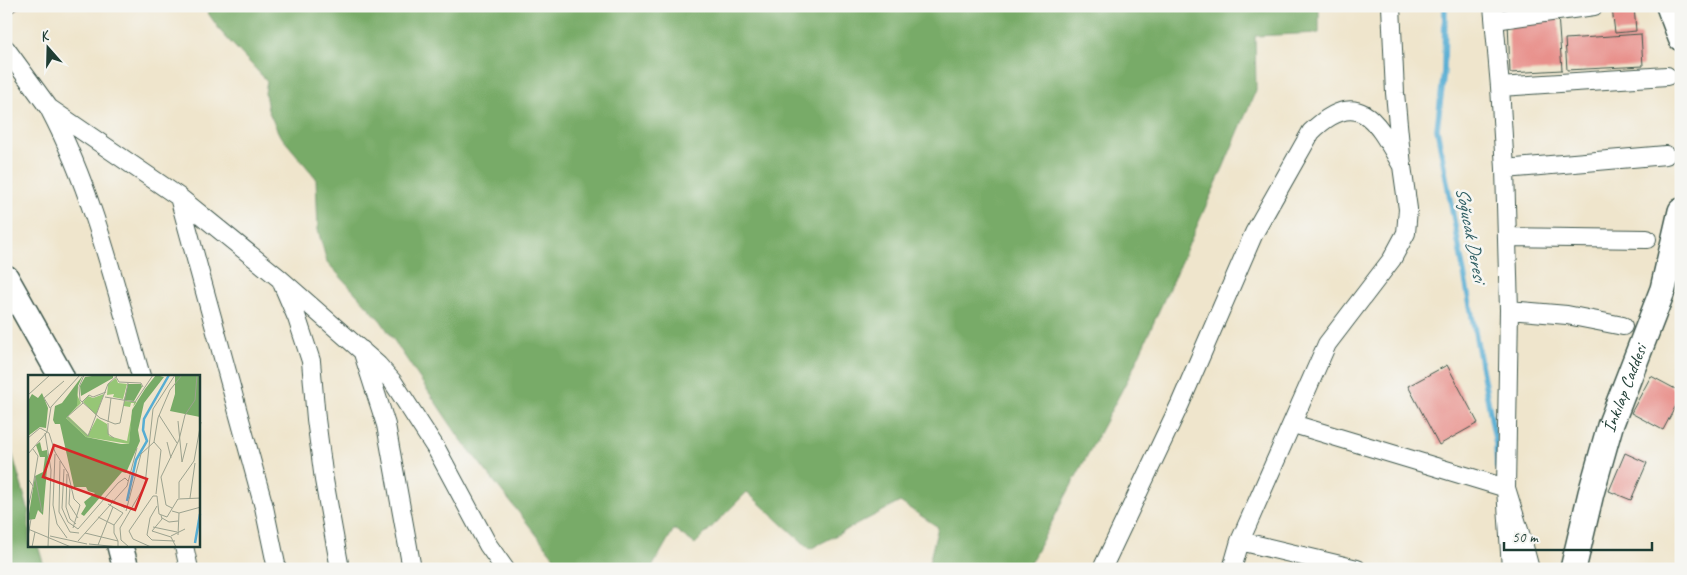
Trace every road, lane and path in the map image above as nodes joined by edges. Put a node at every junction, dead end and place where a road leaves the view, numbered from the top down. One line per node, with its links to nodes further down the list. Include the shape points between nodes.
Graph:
1 (1392, 6): 11 (street)
2 (1594, 6): 4 (street)
3 (1669, 6): 5 (street)
4 (1494, 13): 8 (street)
5 (1681, 38)
6 (6, 49): 9 (street)
7 (1667, 76): 8 (street)
8 (1500, 86): 12 (street)
9 (49, 108): 13 (street); 23 (street, via 67,141 93,208)
10 (1666, 155): 12 (street)
11 (1402, 166): 24 (street, via 1408,209 1406,233 1392,259 1327,344); 37 (street, via 1379,127 1371,117 1362,113 1349,110 1335,113 1311,132 1254,233 1180,404)
12 (1505, 169): 15 (street)
13 (179, 198): 18 (street); 32 (street, via 264,507)
14 (1681, 211): 42 (street, İnkılap Caddesi, via 1663,289 1610,426)
15 (1507, 237): 16 (street); 19 (street)
16 (1647, 239)
17 (6, 278): 22 (street)
18 (279, 278): 21 (street); 33 (street, via 300,325 311,361 322,472)
19 (1509, 310): 20 (street, via 1567,315); 25 (street)
20 (1623, 326)
21 (361, 349): 27 (street, via 393,382 411,408); 34 (street, via 386,425)
22 (60, 375)
23 (141, 375)
24 (1293, 424): 25 (street); 26 (street)
25 (1506, 488): 40 (street); 41 (street)
26 (1240, 541): 38 (street); 39 (street)
27 (488, 545): 35 (street); 36 (street)
28 (121, 548): 30 (street)
29 (184, 548): 31 (street)
30 (126, 569)
31 (188, 569)
32 (277, 569)
33 (340, 569)
34 (412, 569)
35 (492, 569)
36 (505, 569)
37 (1102, 569)
38 (1232, 569)
39 (1357, 569)
40 (1511, 569)
41 (1530, 569)
42 (1573, 569)

